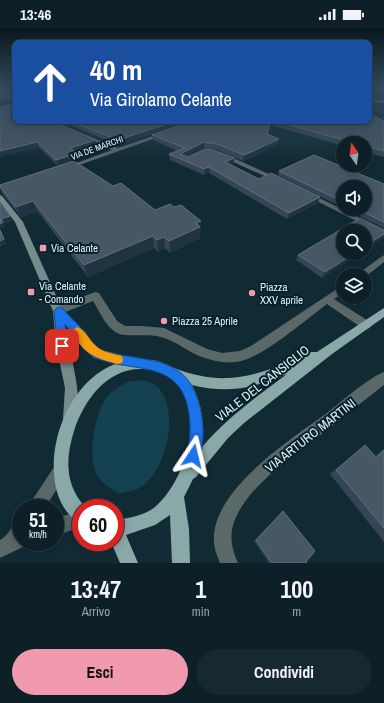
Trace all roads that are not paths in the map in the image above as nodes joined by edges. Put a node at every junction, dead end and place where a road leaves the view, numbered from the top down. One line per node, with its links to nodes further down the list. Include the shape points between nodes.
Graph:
1 (172, 131): 3 (street, VIA DE MARCHI)
2 (76, 132): 3 (street)
3 (117, 150): 5 (street, VIA DE MARCHI)
4 (214, 152): 6 (street)
5 (58, 171)
6 (290, 186)
7 (303, 192): 9 (street)
8 (2, 193): 14 (main road, via 19,222)
9 (384, 233)
10 (384, 258): 11 (street)
11 (370, 268)
12 (336, 293): 13 (street)
13 (328, 298): 14 (street, via 255,350 232,358 209,355 164,333 123,331 113,324 94,296); 16 (street)
14 (58, 311): 18 (main road, via 98,354); 21 (main road, via 71,388)
15 (384, 312): 16 (main road, VIALE DEL CANSIGLIO)
16 (366, 325): 17 (main road, VIALE DEL CANSIGLIO)
17 (328, 350): 19 (main road, VIALE DEL CANSIGLIO, via 267,376 230,385 199,381); 23 (main road, VIALE DEL CANSIGLIO, via 239,418 206,452)
18 (140, 364): 19 (main road, VIALE DEL CANSIGLIO, via 158,366); 21 (main road, VIALE DEL CANSIGLIO, via 122,366 93,384 77,405)
19 (175, 374): 23 (main road, via 185,383 197,422 196,446)
20 (384, 378): 31 (street, VIA ARTURO MARTINI, via 274,461 258,475 231,507 223,528 223,544)
21 (69, 423): 22 (main road, VIALE DEL CANSIGLIO)
22 (61, 469): 25 (street); 26 (main road, VIALE DEL CANSIGLIO, via 64,489)
23 (187, 477): 24 (main road)
24 (176, 497): 27 (main road, via 160,512 139,524); 30 (main road, via 180,529)
25 (41, 499)
26 (72, 506)
27 (124, 528)
28 (124, 551): 29 (main road)
29 (129, 563)
30 (180, 563)
31 (229, 563)

